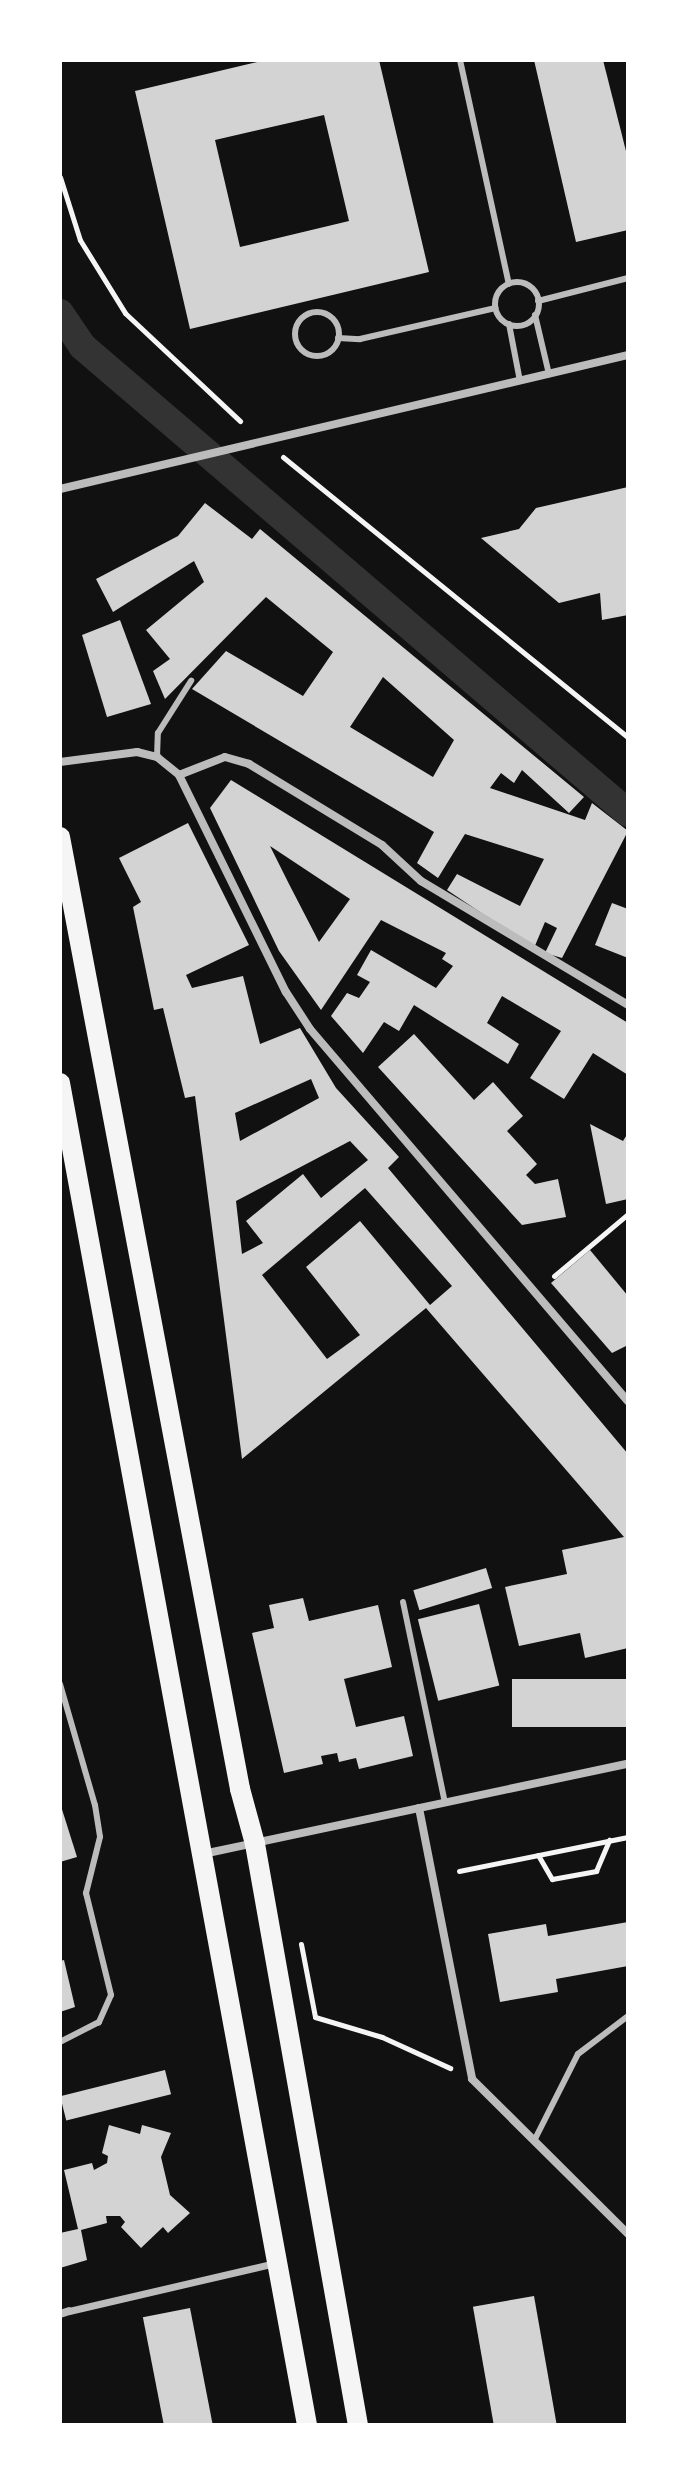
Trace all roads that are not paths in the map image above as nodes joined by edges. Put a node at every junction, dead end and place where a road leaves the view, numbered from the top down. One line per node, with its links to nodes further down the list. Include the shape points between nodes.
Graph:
1 (460, 60): 3 (lane)
2 (628, 278): 4 (lane)
3 (509, 284): 4 (lane, via 527,285); 5 (lane, via 499,291)
4 (538, 301): 6 (lane)
5 (495, 308): 7 (lane); 8 (lane, via 360,339)
6 (535, 315): 7 (lane, via 524,324); 10 (lane)
7 (509, 324): 11 (lane)
8 (338, 338): 8 (lane, via 336,325 320,313 301,319 295,331 302,352 317,356 331,351)
9 (628, 355): 10 (street)
10 (549, 374): 11 (street)
11 (520, 381): 12 (street)
12 (60, 489)
13 (191, 681): 14 (lane, via 158,733)
14 (157, 757): 15 (street, via 120,751); 16 (street)
15 (60, 762)
16 (179, 775): 18 (street, via 225,757 249,764 382,845 421,881); 20 (street, via 286,992 310,1029)
17 (60, 837): 26 (main road, via 240,1789)
18 (628, 1005)
19 (60, 1083): 27 (main road)
20 (628, 1401)
21 (403, 1602): 24 (lane)
22 (60, 1684): 29 (lane, via 95,1805 100,1837 86,1893 111,1995 99,2022)
23 (628, 1764): 24 (street)
24 (445, 1803): 25 (street)
25 (419, 1808): 26 (street); 30 (street, via 472,2079)
26 (255, 1844): 27 (street); 35 (main road)
27 (202, 1855): 32 (main road)
28 (628, 2016): 30 (lane, via 578,2054)
29 (60, 2042)
30 (534, 2141): 31 (street)
31 (628, 2234)
32 (275, 2263): 33 (street); 34 (main road)
33 (64, 2312)
34 (307, 2425)
35 (358, 2425)

